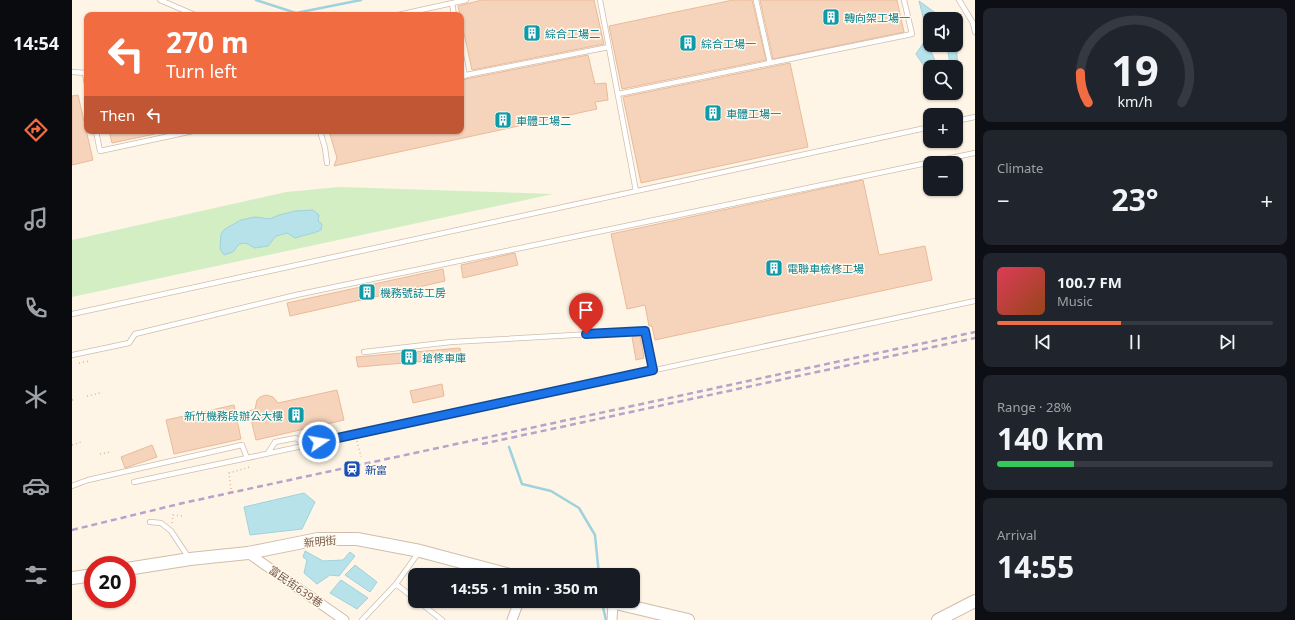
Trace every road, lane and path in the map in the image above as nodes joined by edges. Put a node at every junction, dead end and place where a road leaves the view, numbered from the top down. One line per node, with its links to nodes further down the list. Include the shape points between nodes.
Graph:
1 (160, 0): 8 (lane)
2 (466, 0): 7 (lane)
3 (600, 0): 12 (lane)
4 (756, 0): 13 (lane)
5 (904, 0): 13 (lane, via 912,34)
6 (960, 0): 11 (lane, via 973,23)
7 (452, 3): 9 (lane); 10 (lane)
8 (188, 12)
9 (412, 12)
10 (454, 12)
11 (975, 32)
12 (609, 46): 16 (lane); 17 (lane)
13 (770, 63): 17 (lane)
14 (72, 72): 15 (lane)
15 (84, 73)
16 (464, 76)
17 (618, 94): 26 (lane)
18 (975, 117): 19 (lane)
19 (963, 120)
20 (923, 129): 26 (lane)
21 (97, 134): 22 (lane, via 100,151)
22 (179, 134)
23 (321, 134): 25 (lane)
24 (975, 153): 30 (lane, via 296,295 135,334 129,343)
25 (327, 163)
26 (636, 191): 28 (lane)
27 (975, 301): 33 (lane)
28 (72, 314)
29 (364, 352): 33 (lane, via 451,342 645,331)
30 (72, 354)
31 (89, 361): 32 (path)
32 (80, 363)
33 (653, 370): 36 (lane)
34 (100, 393): 35 (path)
35 (87, 396)
36 (355, 434): 39 (lane); 43 (path)
37 (81, 442): 38 (path)
38 (72, 445)
39 (307, 445): 41 (lane); 41 (lane, via 296,438 275,442)
40 (110, 452): 42 (path)
41 (268, 453): 44 (lane)
42 (100, 454)
43 (361, 457)
44 (247, 458): 45 (lane); 46 (lane, via 242,445 88,480); 47 (path, via 250,467 229,473)
45 (134, 482)
46 (72, 486)
47 (232, 489)
48 (184, 516): 50 (path, via 173,515)
49 (150, 522): 50 (lane, via 161,523)
50 (170, 531): 53 (lane)
51 (420, 551): 52 (street, 新明街, via 357,538 318,539); 55 (street, 新明街); 58 (lane)
52 (248, 553): 53 (street, 新明街); 65 (street, 富民街639巷)
53 (190, 559): 54 (street, 新明街)
54 (136, 568)
55 (484, 568)
56 (84, 576): 57 (street)
57 (72, 578)
58 (396, 584): 59 (lane); 66 (lane)
59 (408, 593)
60 (975, 601): 71 (street)
61 (427, 608): 67 (lane)
62 (516, 608): 68 (street)
63 (611, 608): 69 (street)
64 (636, 608): 70 (street)
65 (344, 620)
66 (362, 620)
67 (442, 620)
68 (512, 620)
69 (612, 620)
70 (688, 620)
71 (938, 620)

